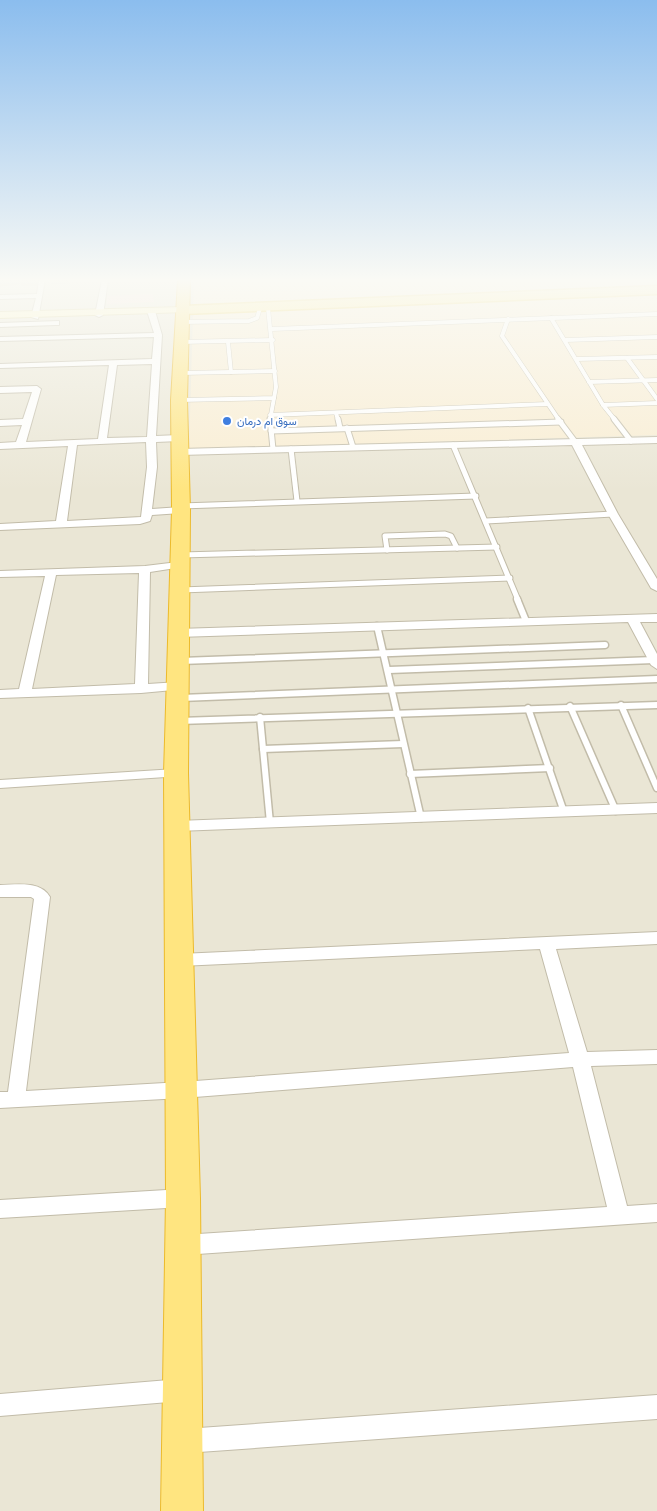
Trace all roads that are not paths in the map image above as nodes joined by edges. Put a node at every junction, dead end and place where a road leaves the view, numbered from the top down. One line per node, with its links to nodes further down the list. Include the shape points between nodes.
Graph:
1 (172, 351): 11 (highway)
2 (229, 351): 13 (lane)
3 (274, 351): 12 (lane)
4 (512, 351): 23 (lane)
5 (572, 351): 8 (lane)
6 (657, 357): 7 (lane)
7 (626, 358): 8 (lane); 15 (lane)
8 (576, 359): 17 (lane)
9 (113, 363): 11 (street); 14 (street); 36 (street)
10 (0, 366): 14 (street)
11 (168, 367): 13 (lane); 21 (highway); 33 (street)
12 (275, 371): 13 (lane); 19 (lane)
13 (231, 372)
14 (40, 377): 18 (street); 27 (street)
15 (644, 380): 16 (lane); 17 (lane); 20 (lane)
16 (657, 380)
17 (590, 382): 24 (lane)
18 (0, 390)
19 (274, 398): 21 (lane); 26 (lane)
20 (657, 399)
21 (179, 400): 40 (highway)
22 (657, 403): 24 (lane)
23 (547, 404): 25 (lane); 28 (lane)
24 (603, 404): 35 (lane)
25 (336, 413): 26 (lane); 30 (lane)
26 (270, 415): 32 (lane)
27 (28, 422): 29 (street); 39 (street)
28 (561, 422): 31 (lane); 38 (lane)
29 (0, 423)
30 (340, 428): 31 (lane); 32 (lane)
31 (347, 428): 43 (lane)
32 (270, 430): 45 (lane)
33 (151, 440): 36 (street); 40 (street); 49 (street, via 152,468)
34 (657, 440): 35 (street)
35 (631, 441): 38 (street)
36 (102, 442): 37 (street)
37 (73, 443): 39 (street); 52 (street)
38 (576, 443): 41 (street); 50 (street)
39 (20, 445): 42 (street)
40 (180, 445): 45 (street); 48 (highway)
41 (453, 445): 43 (street); 46 (lane)
42 (0, 446)
43 (352, 447): 44 (street)
44 (291, 449): 45 (street); 47 (lane)
45 (273, 450)
46 (476, 496): 47 (lane); 51 (lane)
47 (297, 501): 48 (lane)
48 (181, 508): 49 (street); 58 (highway)
49 (147, 512): 52 (street, via 143,521)
50 (613, 514): 51 (lane); 62 (street)
51 (486, 521): 54 (lane)
52 (60, 524): 53 (street)
53 (0, 527)
54 (497, 547): 55 (lane); 61 (lane)
55 (457, 548): 56 (lane); 56 (lane, via 451,536 445,534 385,536)
56 (387, 550): 58 (lane)
57 (145, 569): 58 (street); 59 (street); 73 (street)
58 (178, 570): 61 (lane); 67 (highway)
59 (51, 573): 60 (street); 77 (street)
60 (0, 574)
61 (510, 578): 65 (lane)
62 (657, 588)
63 (657, 618): 64 (street)
64 (632, 619): 65 (street); 70 (street)
65 (526, 621): 66 (street)
66 (377, 626): 67 (street); 69 (lane)
67 (178, 633): 75 (highway)
68 (605, 645): 69 (lane)
69 (384, 652): 71 (lane); 75 (lane)
70 (656, 663): 71 (lane)
71 (388, 670): 74 (lane)
72 (657, 679): 74 (lane)
73 (141, 688): 75 (street); 77 (street)
74 (394, 688): 75 (lane); 82 (lane)
75 (178, 692): 83 (lane); 87 (highway)
76 (0, 694): 77 (street)
77 (24, 694)
78 (657, 705): 80 (lane)
79 (570, 706): 80 (lane); 81 (lane); 92 (lane)
80 (621, 706): 90 (lane)
81 (528, 708): 82 (lane); 86 (lane)
82 (398, 714): 83 (lane); 84 (lane)
83 (260, 717): 85 (lane)
84 (403, 744): 85 (lane); 88 (lane)
85 (264, 749): 95 (lane)
86 (550, 768): 88 (lane); 93 (lane)
87 (176, 774): 89 (street); 96 (highway)
88 (410, 774): 94 (lane)
89 (0, 784)
90 (657, 788)
91 (657, 808): 92 (street)
92 (616, 811): 93 (street)
93 (564, 812): 94 (street)
94 (421, 818): 95 (street)
95 (270, 823): 96 (street)
96 (177, 826): 100 (highway)
97 (0, 891): 104 (street, via 34,891 42,897)
98 (657, 938): 99 (street)
99 (546, 943): 100 (street); 102 (street)
100 (180, 960): 103 (highway)
101 (657, 1057): 102 (street)
102 (580, 1059): 103 (street); 108 (street)
103 (182, 1090): 104 (street); 105 (highway)
104 (8, 1100)
105 (183, 1198): 106 (street); 109 (highway)
106 (0, 1209)
107 (657, 1213): 108 (street)
108 (619, 1215): 109 (street)
109 (183, 1245): 110 (highway)
110 (182, 1390): 111 (street); 113 (highway)
111 (0, 1405)
112 (657, 1407): 113 (street)
113 (182, 1441): 114 (highway)
114 (182, 1511)

